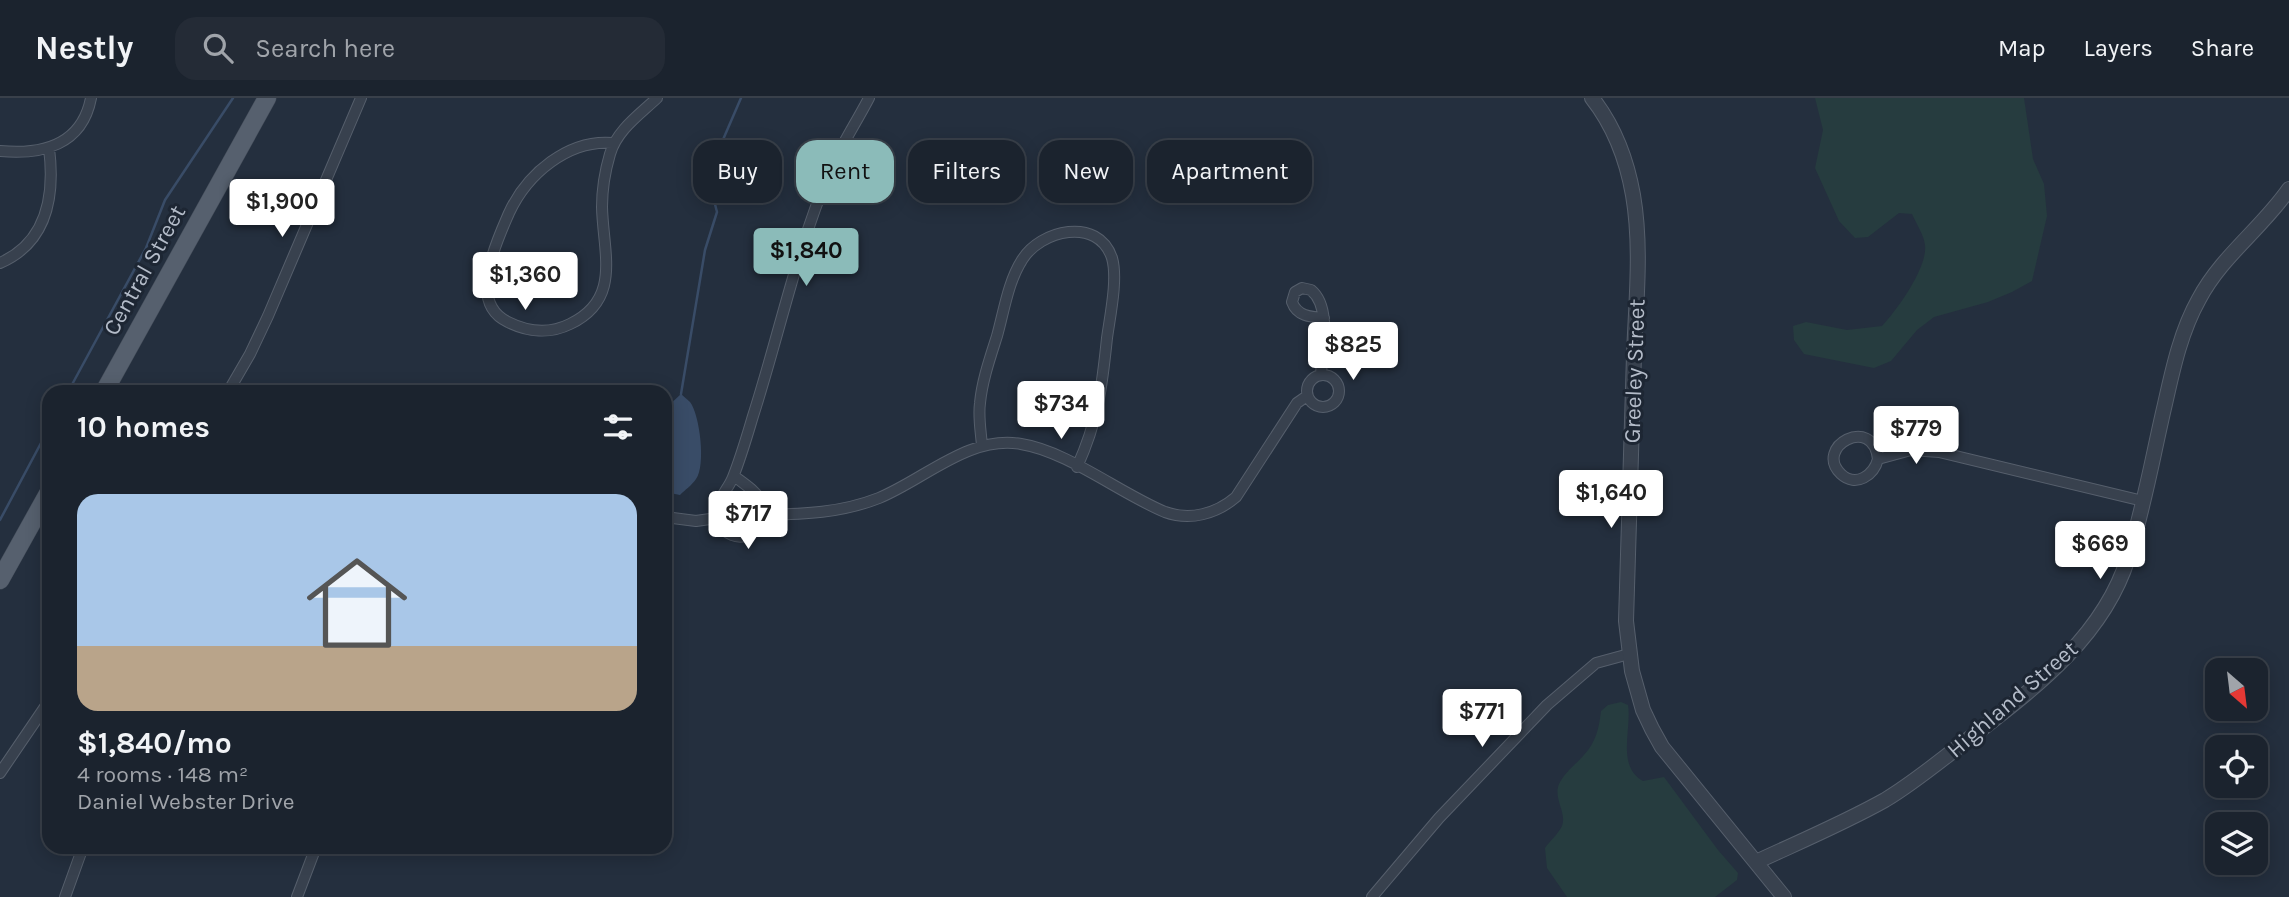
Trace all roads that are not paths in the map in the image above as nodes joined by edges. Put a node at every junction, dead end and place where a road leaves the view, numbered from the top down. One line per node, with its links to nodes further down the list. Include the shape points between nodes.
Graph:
1 (91, 98): 8 (street, via 77,130)
2 (267, 98): 14 (main road, Central Street)
3 (360, 98): 15 (street, via 268,316)
4 (657, 98): 7 (street)
5 (869, 98): 20 (street, via 829,172)
6 (1592, 98): 27 (street, Greeley Street, via 1623,156 1636,217 1626,621)
7 (613, 144): 7 (street, via 602,195 607,274 597,303 582,317 554,330 534,331 504,320 490,306 487,275 522,189 535,174 570,152)
8 (49, 148): 9 (street); 11 (street, via 51,189 41,228 21,251)
9 (0, 151)
10 (2289, 189): 21 (street, Highland Street, via 2211,279 2190,316 2173,368)
11 (0, 263)
12 (1324, 318): 13 (street)
13 (1321, 375): 16 (street, via 1308,384); 16 (street, via 1335,382 1336,399 1321,407)
14 (108, 385)
15 (233, 385)
16 (1307, 396): 19 (street, via 1297,403 1236,497 1204,514 1173,515)
17 (982, 446): 19 (street, via 1021,444); 19 (street, via 982,388 1021,261 1051,236 1070,231 1089,234 1109,252 1114,276 1100,402); 23 (street, via 858,505 817,513)
18 (1878, 459): 18 (street, via 1869,441 1856,436 1838,446 1834,459 1839,472 1852,480 1872,473); 21 (street, via 1911,450 1939,452)
19 (1077, 467)
20 (734, 476): 23 (street, via 760,499); 25 (street, via 719,502)
21 (2143, 501): 32 (street, Highland Street, via 2113,594 2091,629 2063,660 1902,789)
22 (42, 505): 26 (main road)
23 (764, 515): 25 (street, via 758,529 744,536 729,534)
24 (672, 518): 25 (street)
25 (717, 518)
26 (0, 580)
27 (1629, 654): 32 (street, Greeley Street, via 1643,710 1662,747); 35 (street, via 1596,663 1547,705 1439,818)
28 (42, 711): 29 (street)
29 (0, 773)
30 (80, 854): 33 (street)
31 (313, 854): 34 (street)
32 (1756, 862): 36 (street, Greeley Street)
33 (65, 897)
34 (297, 897)
35 (1372, 897)
36 (1784, 897)

